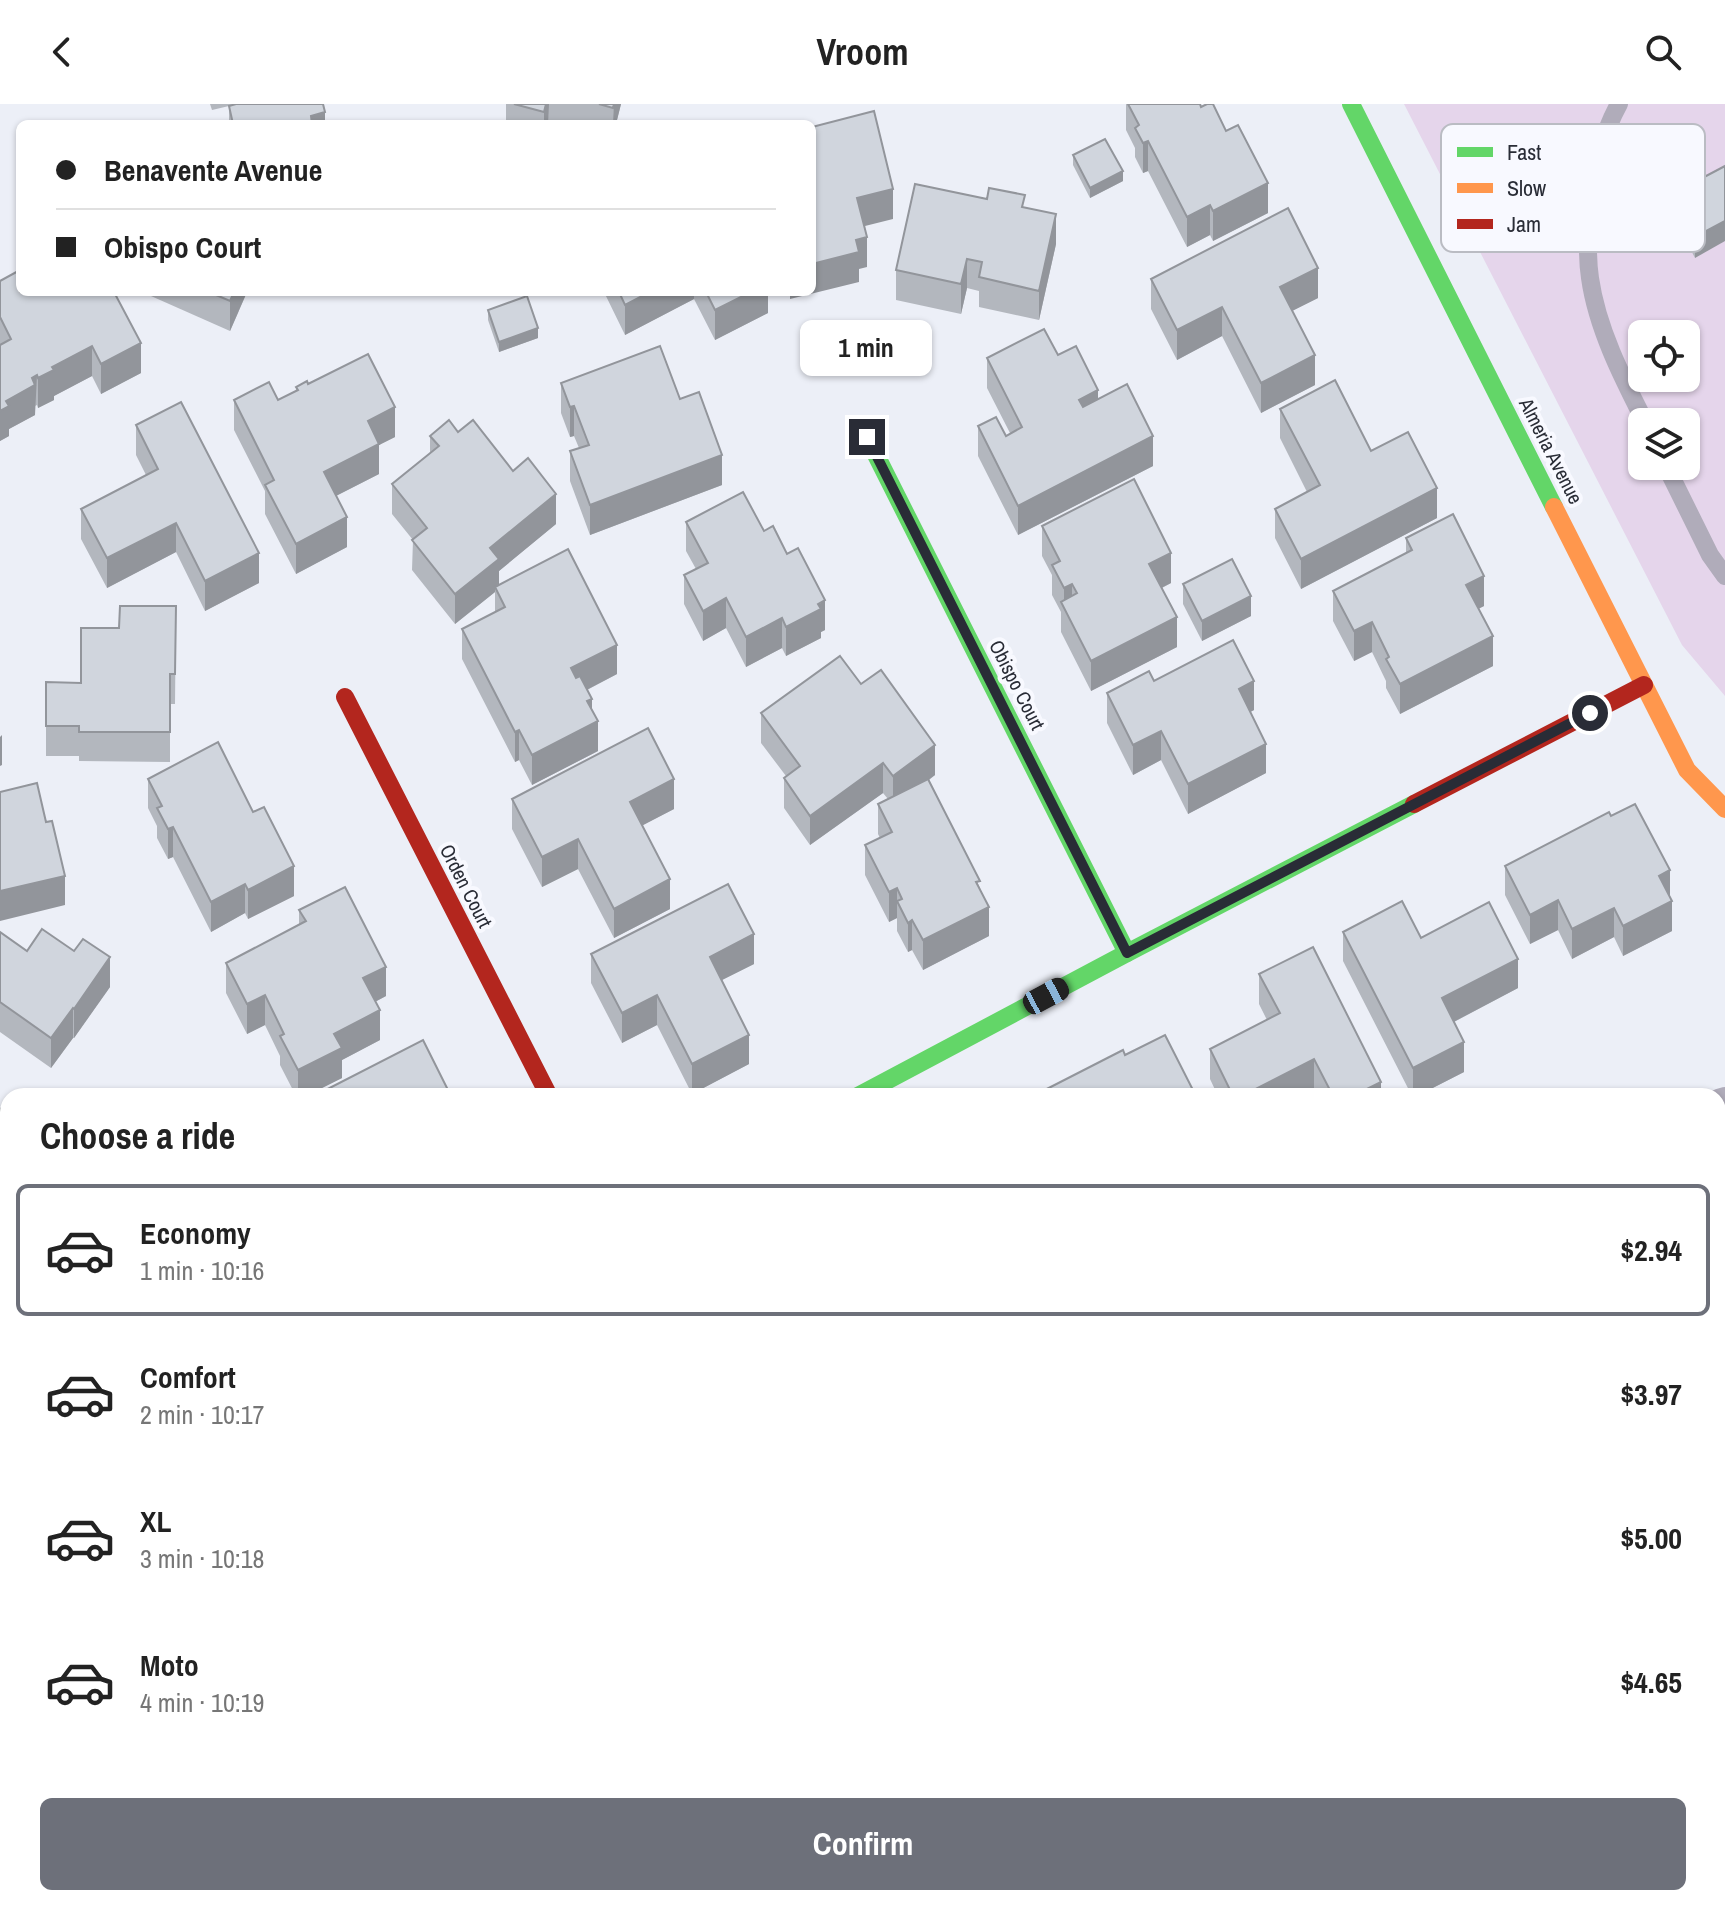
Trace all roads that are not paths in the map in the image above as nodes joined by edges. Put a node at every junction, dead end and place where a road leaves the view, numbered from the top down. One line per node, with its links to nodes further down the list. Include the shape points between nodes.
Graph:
1 (1351, 104): 9 (street, Almeria Avenue)
2 (1619, 104): 3 (lane)
3 (1608, 124)
4 (1589, 252): 5 (lane, via 1602,324)
5 (1638, 408)
6 (867, 437): 12 (street, Obispo Court)
7 (1673, 480): 8 (lane)
8 (1725, 576)
9 (1644, 685): 11 (street, Almeria Avenue, via 1687,770); 12 (street)
10 (345, 697): 13 (street, Orden Court)
11 (1725, 809)
12 (1127, 953): 14 (street)
13 (545, 1088)
14 (873, 1088)

